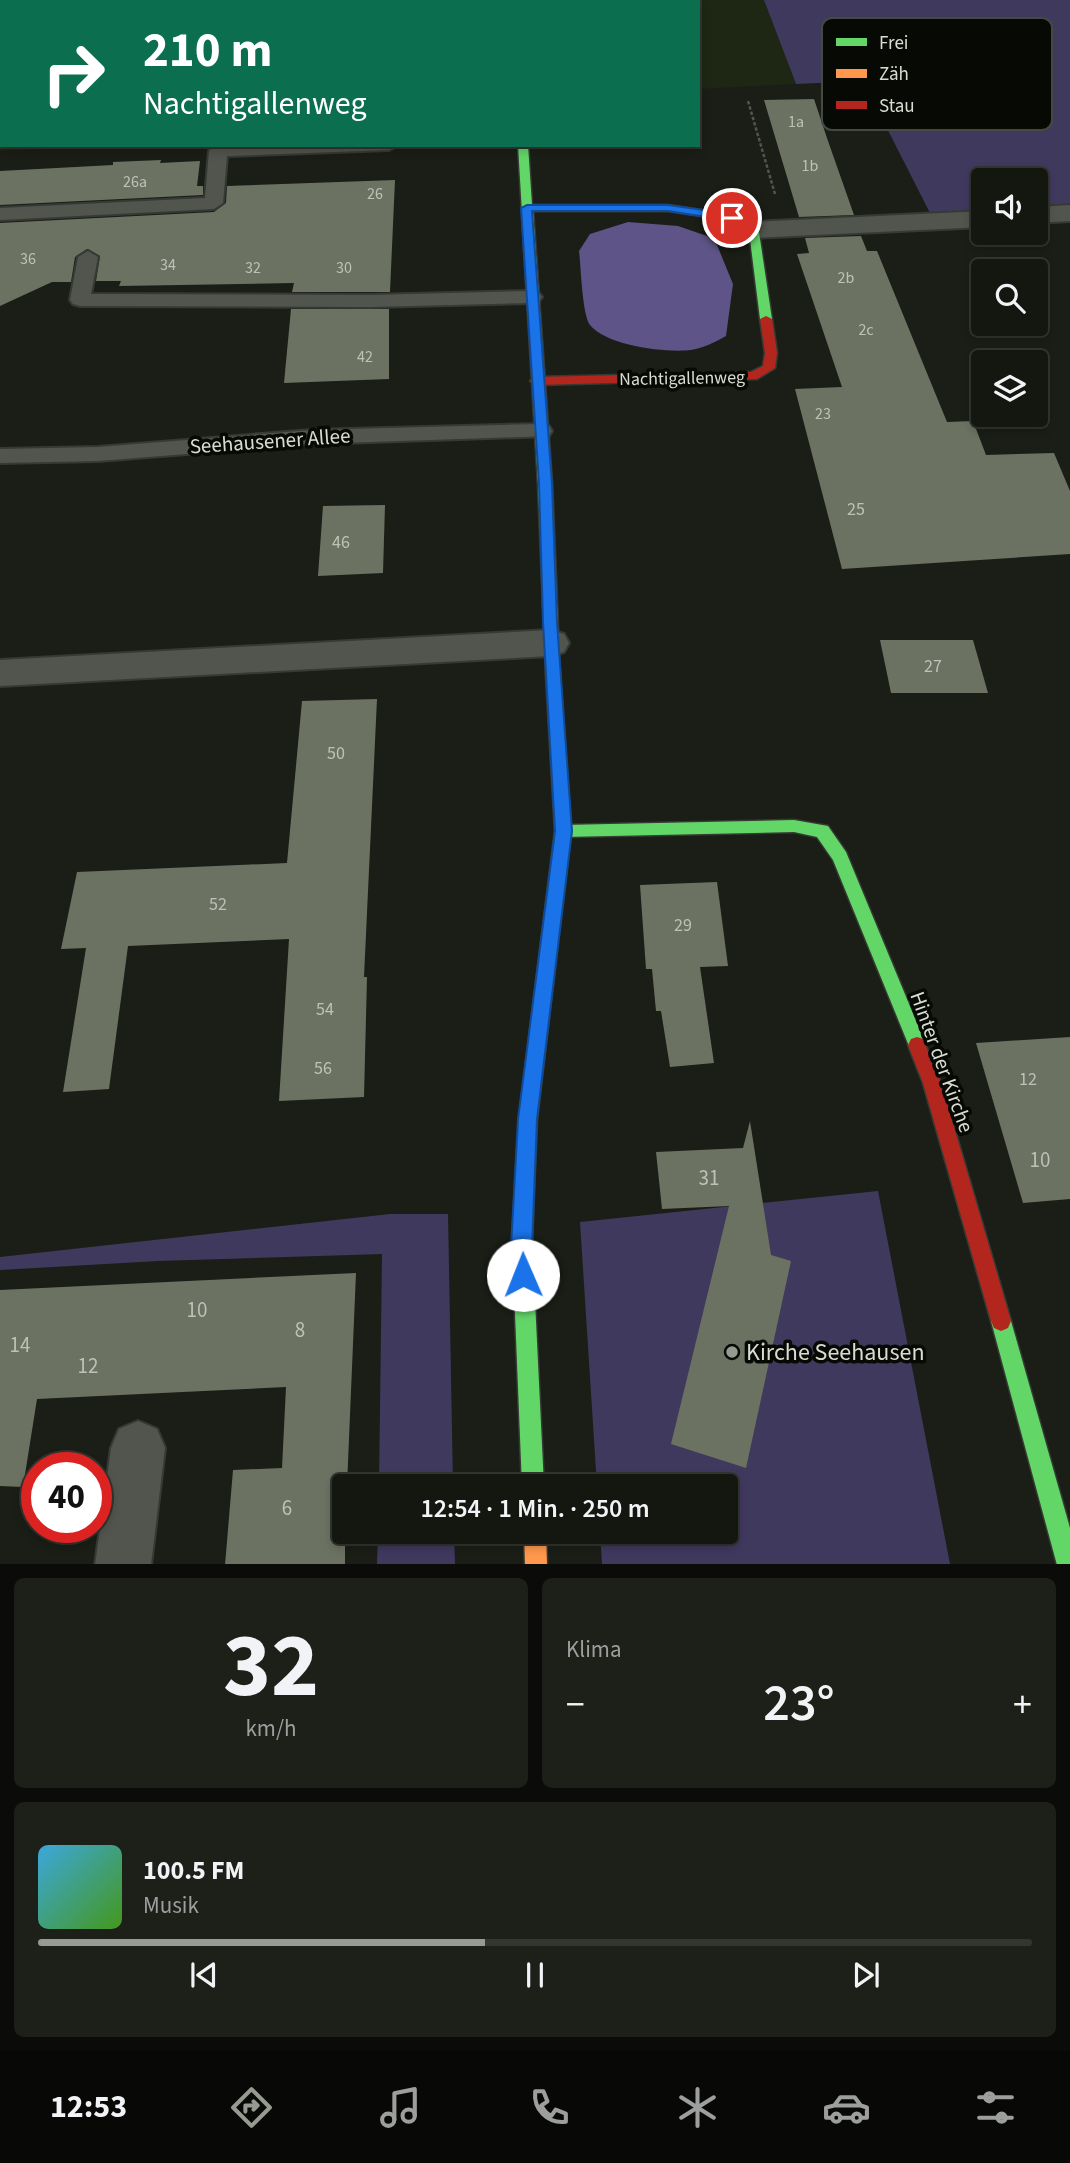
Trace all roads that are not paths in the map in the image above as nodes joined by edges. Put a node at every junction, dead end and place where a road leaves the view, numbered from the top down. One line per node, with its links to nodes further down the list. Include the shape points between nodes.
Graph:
1 (332, 147): 5 (lane, via 218,151 214,202)
2 (523, 147): 3 (street)
3 (527, 208): 8 (street, via 668,208 753,221); 10 (street)
4 (1070, 213): 6 (street)
5 (0, 214)
6 (1048, 214)
7 (971, 220): 8 (street)
8 (754, 230): 11 (street, Nachtigallenweg, via 771,353 769,368 753,376)
9 (88, 257): 10 (lane, via 80,300)
10 (532, 297): 11 (street)
11 (537, 381): 12 (street)
12 (541, 431): 13 (lane, Seehausener Allee, via 312,437 98,454); 14 (street)
13 (0, 456)
14 (551, 643): 15 (street); 16 (street)
15 (0, 673)
16 (563, 831): 18 (street, via 528,1119 522,1248); 22 (street, Hinter der Kirche, via 794,826 822,831 839,857 932,1083)
17 (138, 1448): 20 (street)
18 (532, 1474)
19 (535, 1544): 21 (street)
20 (123, 1564)
21 (536, 1564)
22 (1069, 1564)

